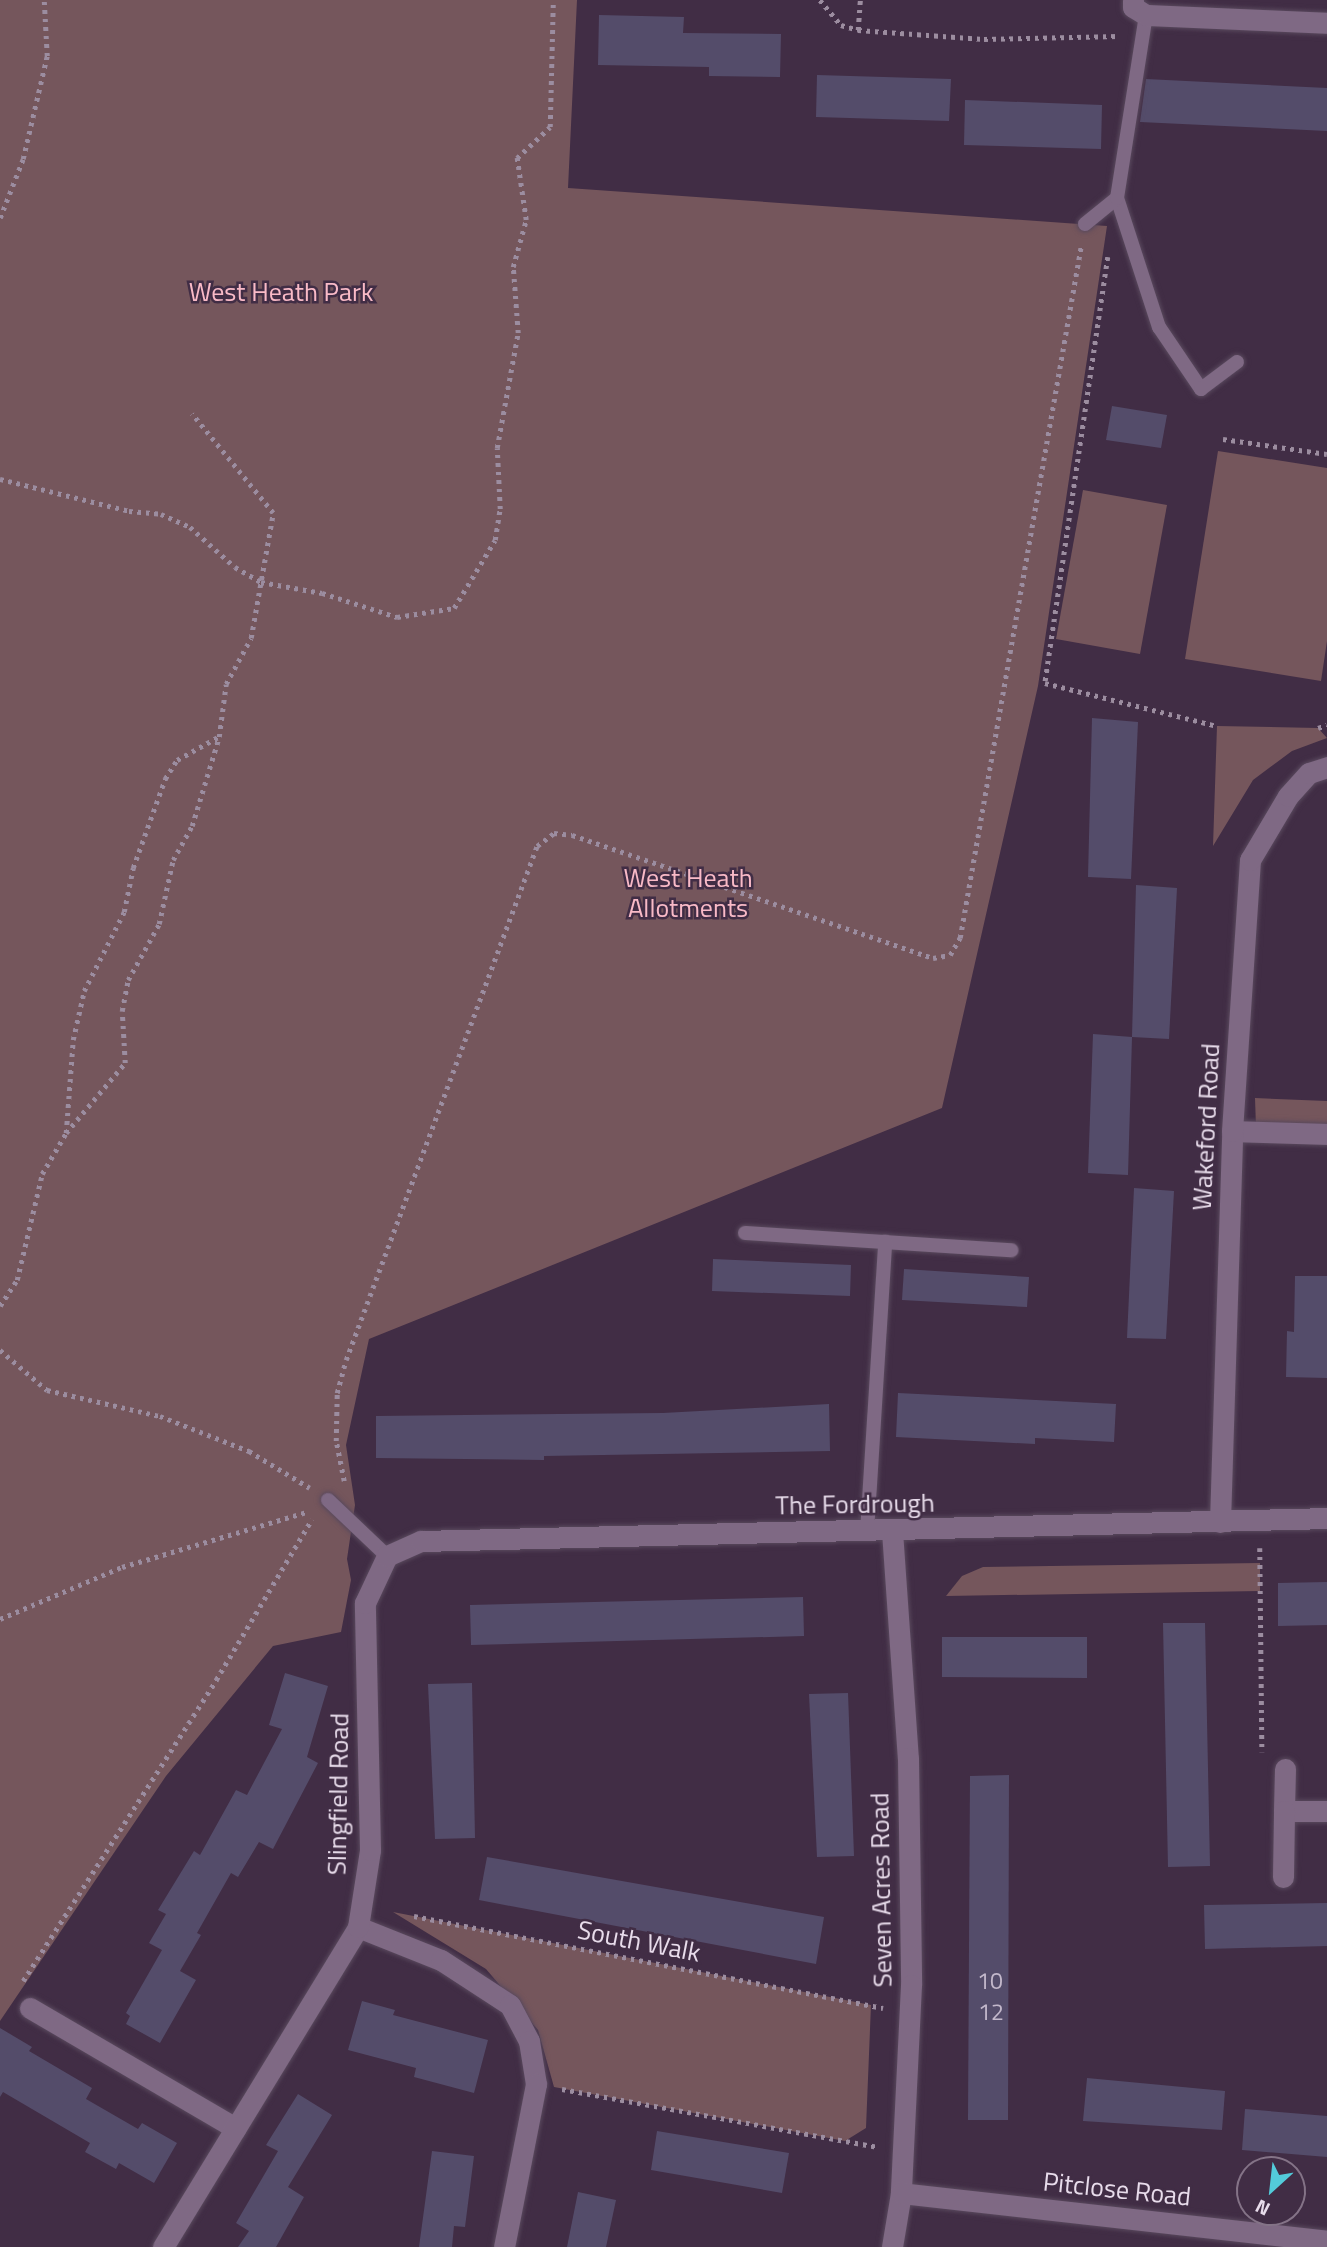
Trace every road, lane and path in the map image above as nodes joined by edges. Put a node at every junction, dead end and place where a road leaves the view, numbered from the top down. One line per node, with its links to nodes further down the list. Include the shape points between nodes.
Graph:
1 (44, 0): 9 (path, via 47,56 23,159)
2 (553, 0): 17 (path, via 550,127 517,158 526,220 513,267 518,333 497,447 500,509 495,540 482,567 454,608 426,616 397,617 322,593)
3 (820, 0): 7 (path, via 841,26)
4 (860, 0): 7 (path)
5 (1139, 8): 6 (street); 7 (path, via 1125,36 984,39); 8 (lane)
6 (1327, 23)
7 (858, 30)
8 (1117, 198): 10 (lane); 12 (lane, via 1159,327 1201,389)
9 (0, 218)
10 (1085, 224): 34 (path, via 960,938 950,955 933,958 572,835 554,833 537,846 337,1393 336,1441)
11 (1110, 249): 19 (path, via 1045,683)
12 (1237, 362)
13 (192, 414): 17 (path, via 273,513)
14 (1223, 439): 15 (path)
15 (1327, 454)
16 (0, 479): 17 (path, via 129,511 161,514 190,527 235,568)
17 (261, 582): 21 (path, via 251,638 226,684)
18 (1327, 725): 20 (path)
19 (1217, 726)
20 (1318, 728)
21 (219, 737): 24 (path, via 192,826 173,860 159,924 128,980 122,1011 124,1063); 24 (path, via 177,760 166,779 133,868 124,912 84,991 73,1040)
22 (1327, 766): 23 (street, Wakeford Road, via 1309,773 1288,796 1250,860)
23 (1232, 1131): 25 (street); 35 (street, Wakeford Road)
24 (66, 1133): 29 (path, via 42,1174 18,1280)
25 (1327, 1134)
26 (745, 1233): 27 (lane)
27 (885, 1242): 28 (lane); 37 (lane)
28 (1011, 1250)
29 (0, 1306)
30 (0, 1350): 31 (path, via 47,1390 160,1416 249,1451)
31 (328, 1500): 34 (lane)
32 (1327, 1518): 33 (street, The Fordrough)
33 (1259, 1519): 35 (street, The Fordrough); 40 (path, via 1262,1765)
34 (353, 1521): 38 (lane)
35 (1220, 1522): 36 (street, The Fordrough)
36 (892, 1531): 37 (street, The Fordrough); 48 (street, Seven Acres Road, via 908,1758)
37 (867, 1532): 38 (street, The Fordrough, via 421,1541)
38 (387, 1556): 45 (street, Slingfield Road, via 365,1602 370,1850)
39 (0, 1619): 46 (path, via 122,1567 318,1509 209,1692)
40 (1285, 1769): 41 (street)
41 (1284, 1811): 42 (street); 43 (street)
42 (1327, 1811)
43 (1283, 1877)
44 (407, 1915): 48 (path, South Walk)
45 (358, 1927): 49 (street, via 441,1960 510,2005 529,2041); 50 (street, Slingfield Road)
46 (18, 1989)
47 (30, 2008): 50 (street)
48 (910, 2013): 51 (street, Seven Acres Road)
49 (536, 2084): 51 (path); 55 (street)
50 (235, 2128): 54 (street, Slingfield Road)
51 (902, 2151): 52 (street, Seven Acres Road)
52 (901, 2193): 53 (street, Pitclose Road); 56 (street, Seven Acres Road)
53 (1327, 2241)
54 (163, 2247)
55 (504, 2247)
56 (892, 2247)

